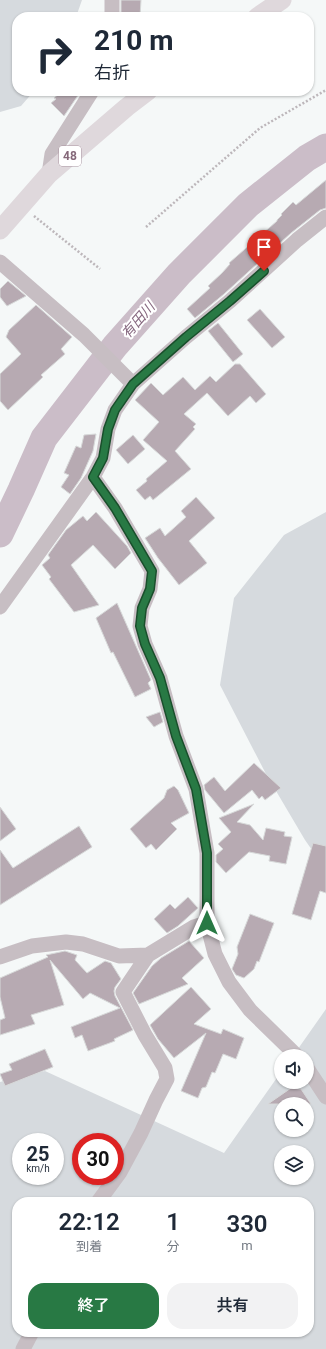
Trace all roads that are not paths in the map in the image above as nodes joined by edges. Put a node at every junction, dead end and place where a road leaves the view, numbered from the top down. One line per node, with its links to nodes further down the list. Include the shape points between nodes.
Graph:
1 (112, 0): 3 (street)
2 (282, 0): 4 (main road)
3 (112, 12)
4 (264, 12)
5 (89, 96): 7 (street, via 52,154)
6 (141, 96): 7 (main road, 48)
7 (49, 174): 9 (main road, 48)
8 (326, 217): 11 (street)
9 (0, 230)
10 (0, 262): 11 (street, via 84,335)
11 (133, 384): 12 (street, via 115,410 108,429 103,458)
12 (93, 477): 13 (street); 14 (street, via 115,508 152,571 140,626 160,678 176,736 196,789 207,853)
13 (0, 608)
14 (207, 923): 15 (street, via 194,927); 17 (street, via 215,954 229,982 250,1010)
15 (148, 955): 16 (street, via 120,956 84,944 66,942 32,946); 20 (street, via 123,992 165,1068 167,1079 120,1172)
16 (0, 957)
17 (290, 1049)
18 (314, 1079): 19 (street)
19 (326, 1097)
20 (102, 1197)
21 (30, 1337): 22 (street)
22 (24, 1349)

